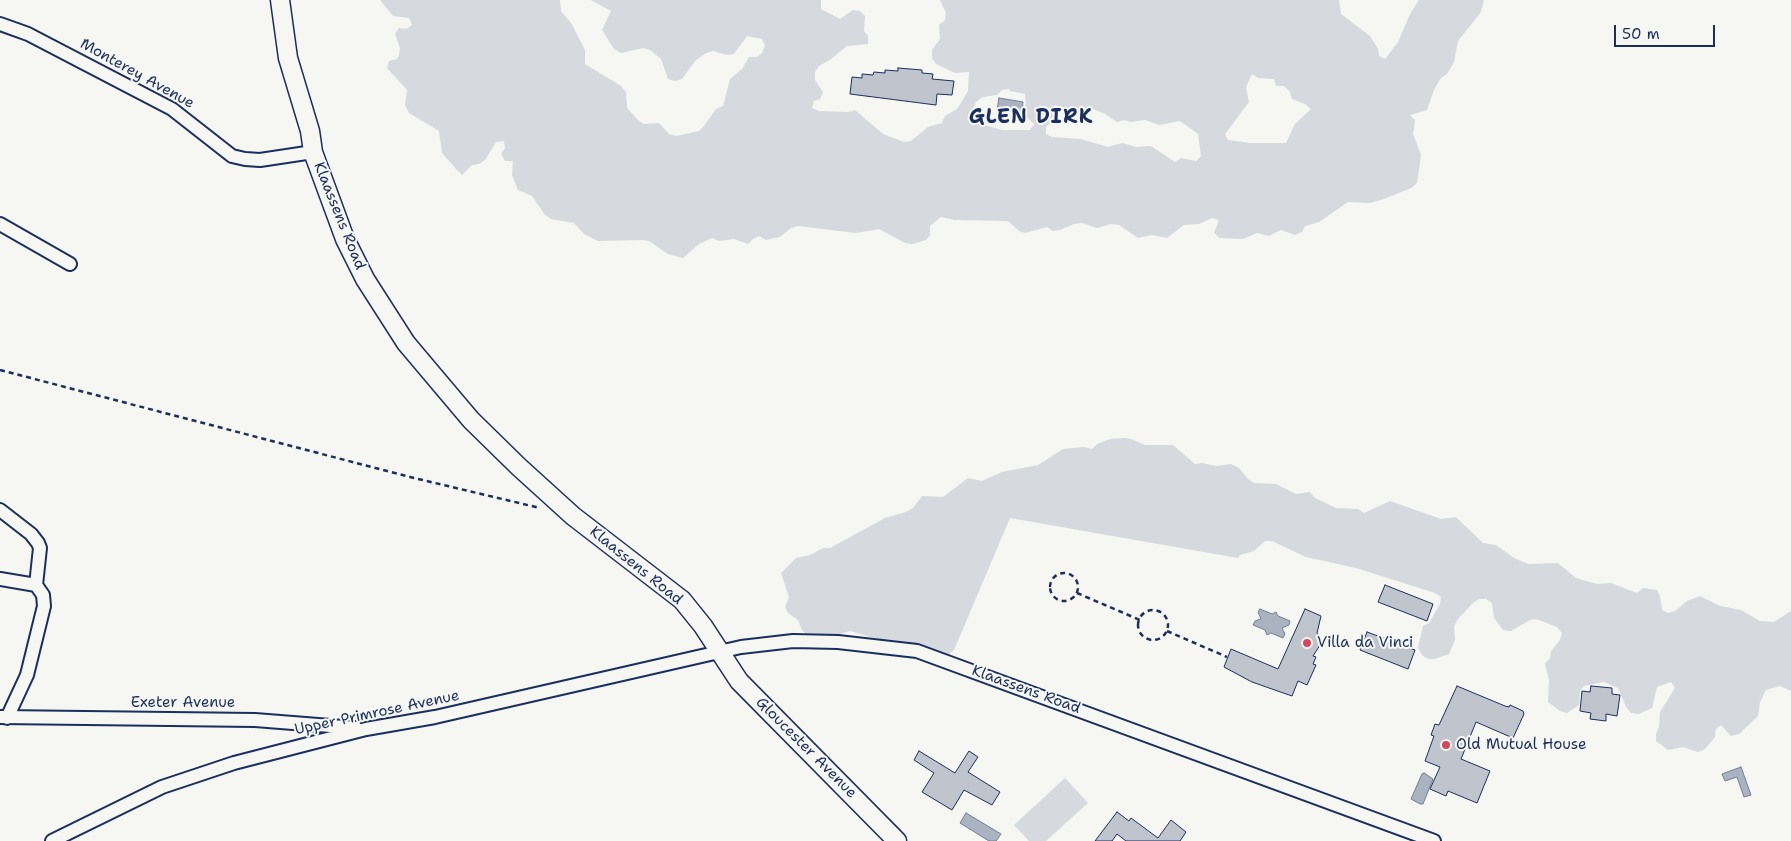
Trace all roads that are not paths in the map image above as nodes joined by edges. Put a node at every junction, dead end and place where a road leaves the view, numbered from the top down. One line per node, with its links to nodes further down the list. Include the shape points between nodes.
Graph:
1 (280, 0): 3 (street, Klaassens Road, via 288,58)
2 (0, 24): 3 (street, Monterey Avenue, via 28,34 172,109 232,156 260,160)
3 (313, 152): 9 (street, Klaassens Road, via 345,239 406,343 492,441 573,516 682,600)
4 (0, 224): 5 (street)
5 (70, 264)
6 (0, 510): 8 (street, via 30,534 40,548)
7 (0, 578): 8 (street)
8 (36, 585): 10 (street, via 42,590 43,600 38,634 24,684)
9 (720, 651): 11 (street, Upper Primrose Avenue, via 435,717); 13 (street, Gloucester Avenue, via 739,681); 14 (street, Klaassens Road, via 793,641 838,642 917,651)
10 (3, 717): 11 (street, Exeter Avenue, via 255,720)
11 (366, 729): 12 (street, Upper Primrose Avenue, via 234,763 162,787)
12 (52, 841)
13 (897, 841)
14 (1434, 841)

